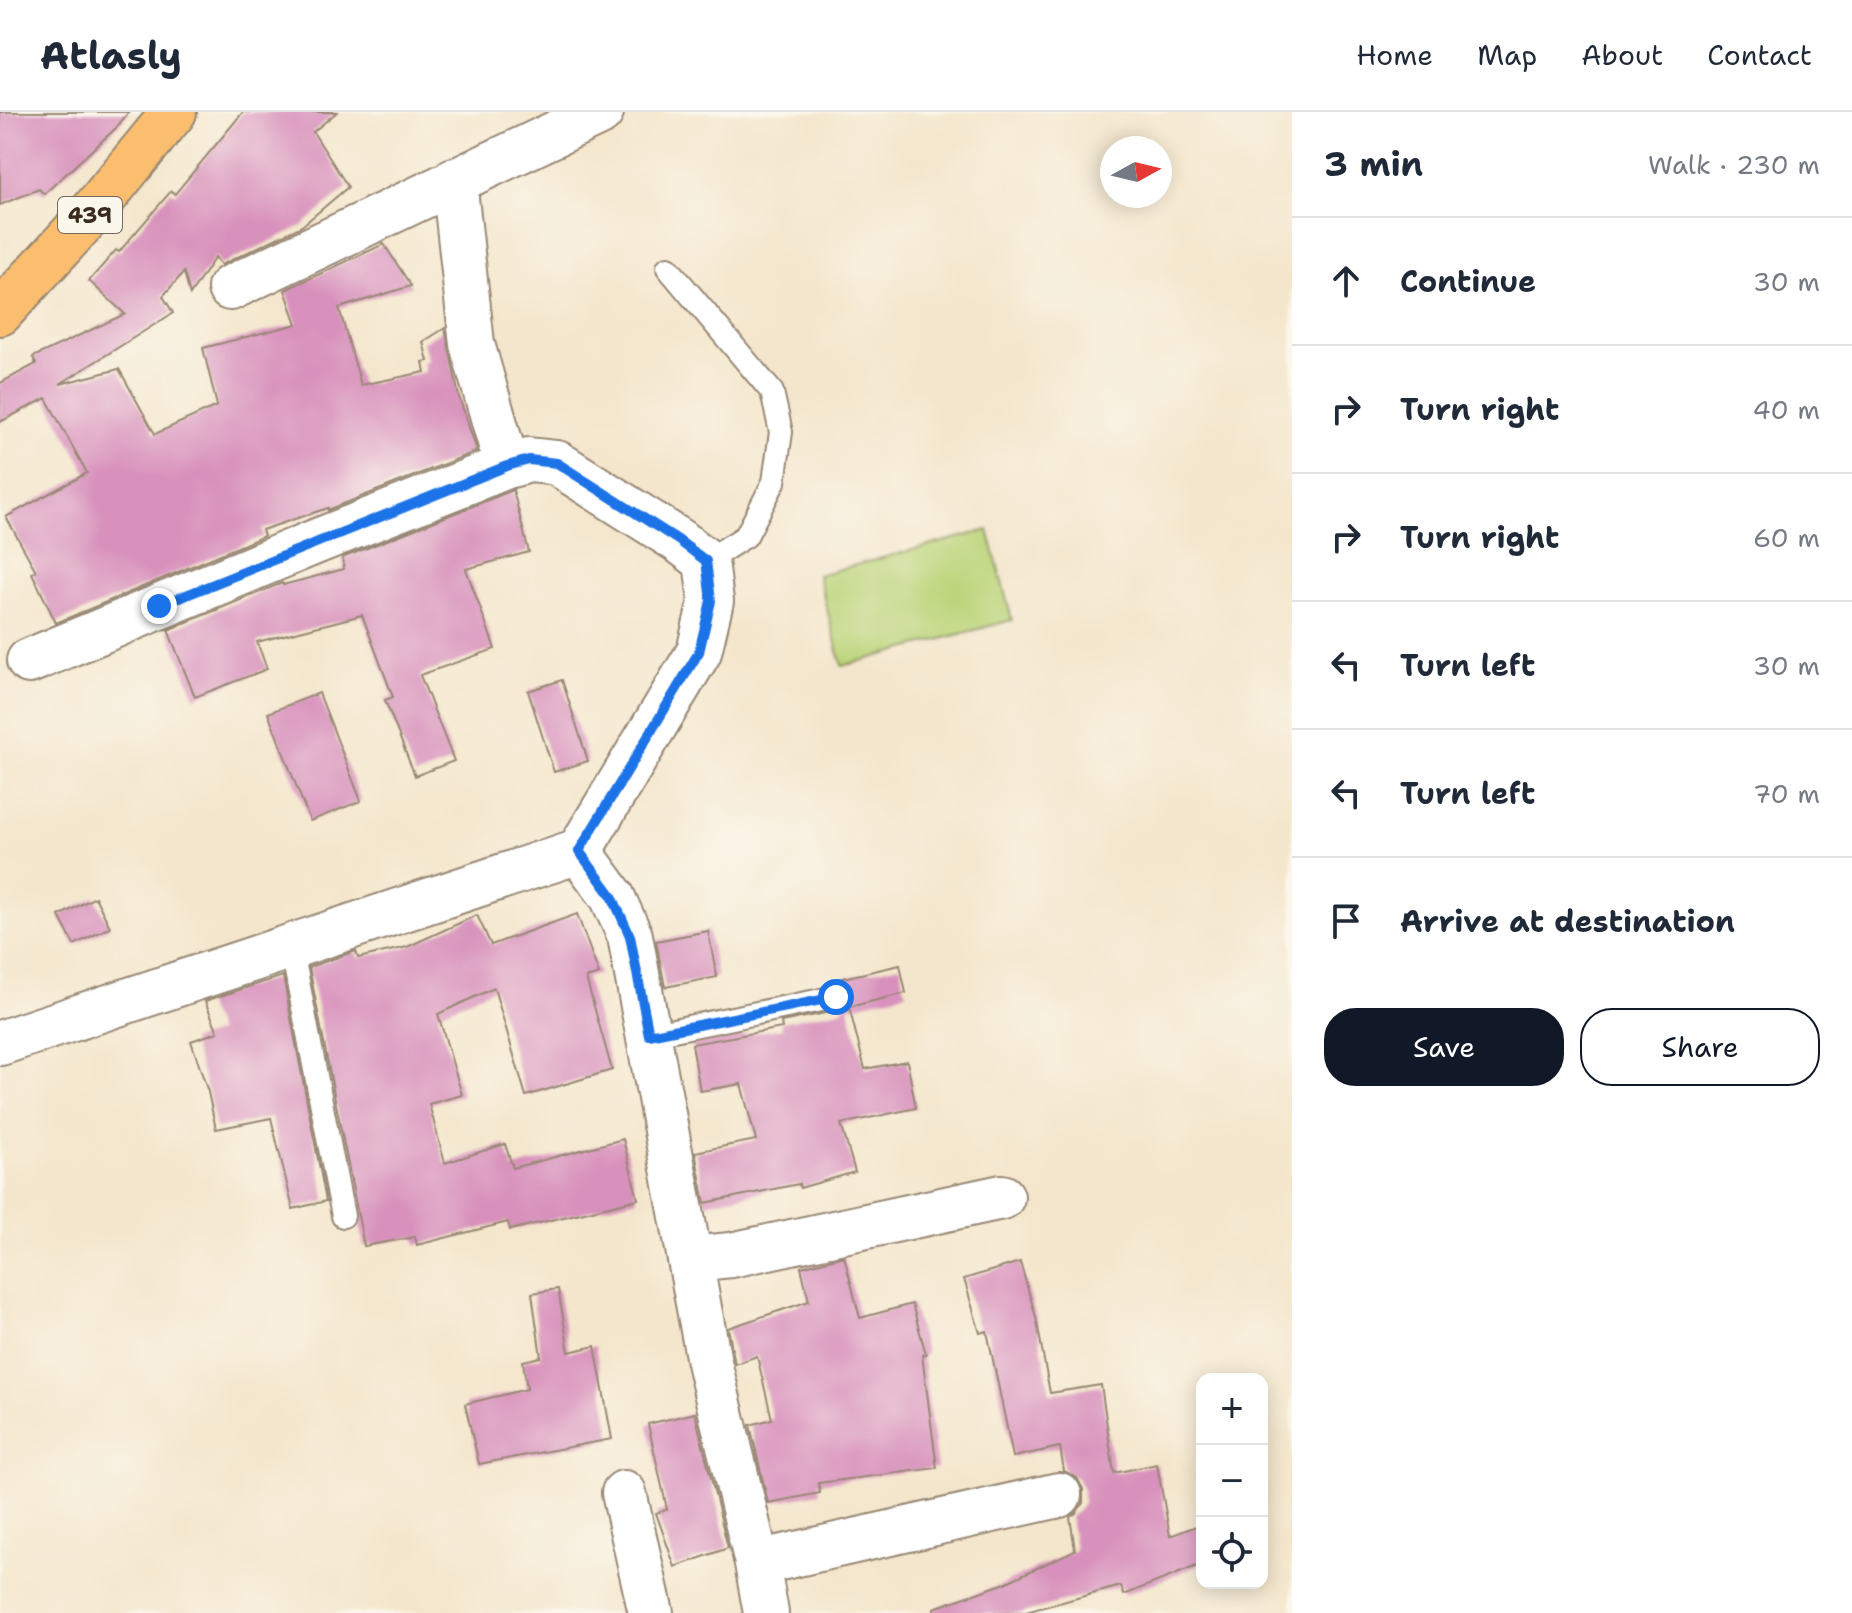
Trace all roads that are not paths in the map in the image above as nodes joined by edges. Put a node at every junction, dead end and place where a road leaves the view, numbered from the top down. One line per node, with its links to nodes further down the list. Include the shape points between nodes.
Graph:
1 (174, 112): 6 (main road, 439)
2 (601, 112): 3 (street)
3 (454, 180): 5 (street); 7 (street, via 472,344)
4 (668, 268): 8 (lane, via 772,392 781,432 774,482 746,536)
5 (230, 288)
6 (0, 313)
7 (507, 466): 8 (street, via 529,460 557,463); 9 (street)
8 (706, 561): 10 (street, via 711,601 699,652)
9 (29, 661)
10 (579, 851): 11 (street); 13 (street, via 612,896 630,936)
11 (291, 945): 14 (street); 16 (lane)
12 (836, 997): 13 (lane)
13 (649, 1035): 17 (street)
14 (0, 1043)
15 (1002, 1197): 17 (street)
16 (343, 1216)
17 (691, 1259): 20 (street, via 709,1362)
18 (624, 1493): 21 (street)
19 (1059, 1495): 20 (street)
20 (757, 1563): 22 (street)
21 (651, 1613)
22 (766, 1613)

